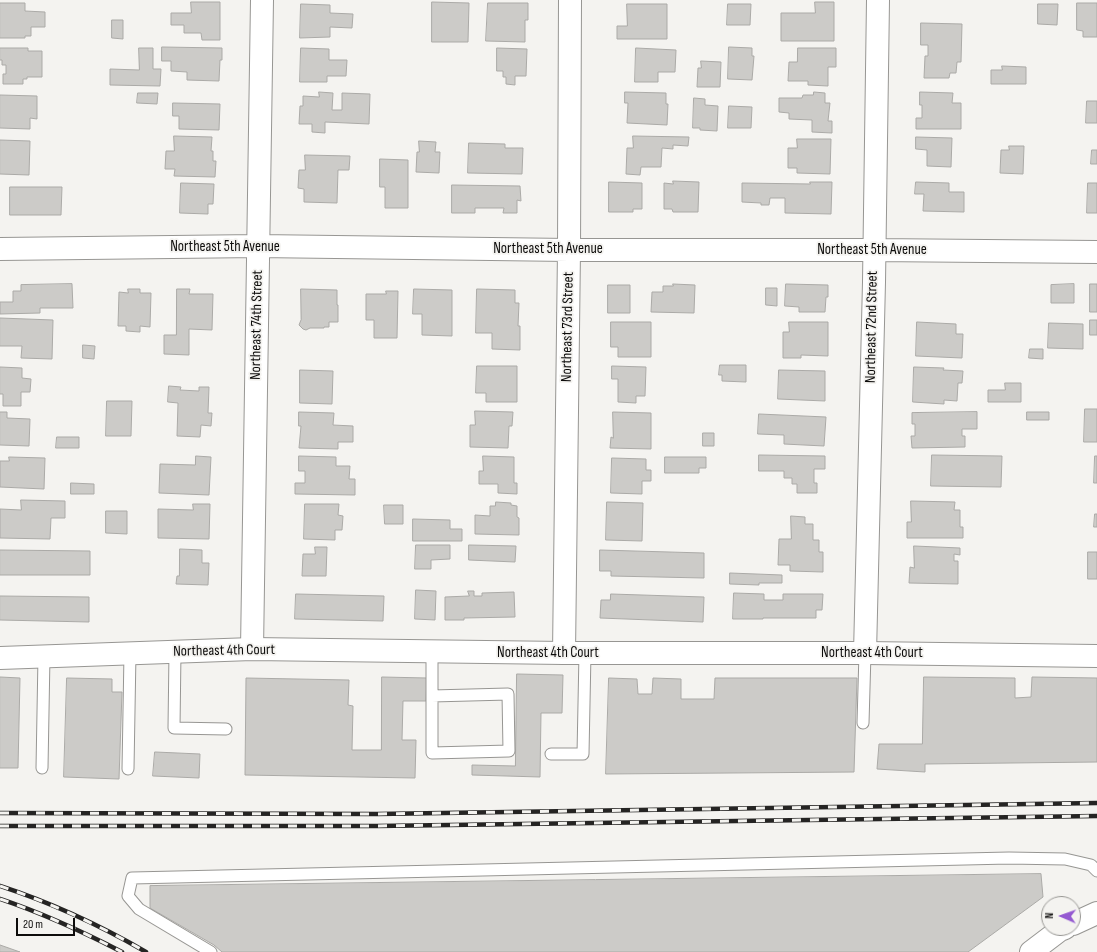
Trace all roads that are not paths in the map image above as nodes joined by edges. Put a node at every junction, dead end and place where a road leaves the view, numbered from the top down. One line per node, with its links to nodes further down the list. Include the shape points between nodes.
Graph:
1 (262, 0): 4 (street, Northeast 74th Street)
2 (570, 0): 6 (street, Northeast 73rd Street)
3 (878, 0): 7 (street, Northeast 72nd Street)
4 (258, 246): 5 (street, Northeast 5th Avenue); 6 (street, Northeast 5th Avenue); 9 (street, Northeast 74th Street)
5 (0, 249)
6 (569, 250): 7 (street, Northeast 5th Avenue); 12 (street, Northeast 73rd Street)
7 (874, 250): 8 (street, Northeast 5th Avenue); 14 (street, Northeast 72nd Street)
8 (1097, 252)
9 (252, 649): 10 (street, Northeast 4th Court); 11 (street, Northeast 4th Court)
10 (175, 652): 15 (street, Northeast 4th Court); 21 (lane, via 174,728)
11 (432, 652): 12 (street, Northeast 4th Court); 19 (lane)
12 (564, 653): 13 (street, Northeast 4th Court)
13 (585, 653): 14 (street, Northeast 4th Court); 22 (lane, via 583,754)
14 (865, 653): 17 (street, Northeast 4th Court); 20 (lane)
15 (130, 654): 16 (street, Northeast 4th Court); 24 (lane)
16 (44, 656): 18 (street, Northeast 4th Court); 23 (lane)
17 (1097, 656)
18 (0, 658)
19 (432, 696): 19 (lane, via 432,753 509,751 508,694)
20 (863, 722)
21 (226, 729)
22 (551, 754)
23 (42, 768)
24 (128, 769)
25 (1097, 871): 29 (lane, via 1092,866 1065,859 1009,858 132,878 128,896 139,909)
26 (1097, 914): 27 (street)
27 (1081, 921)
28 (1052, 936): 30 (street)
29 (211, 952)
30 (1031, 952)

